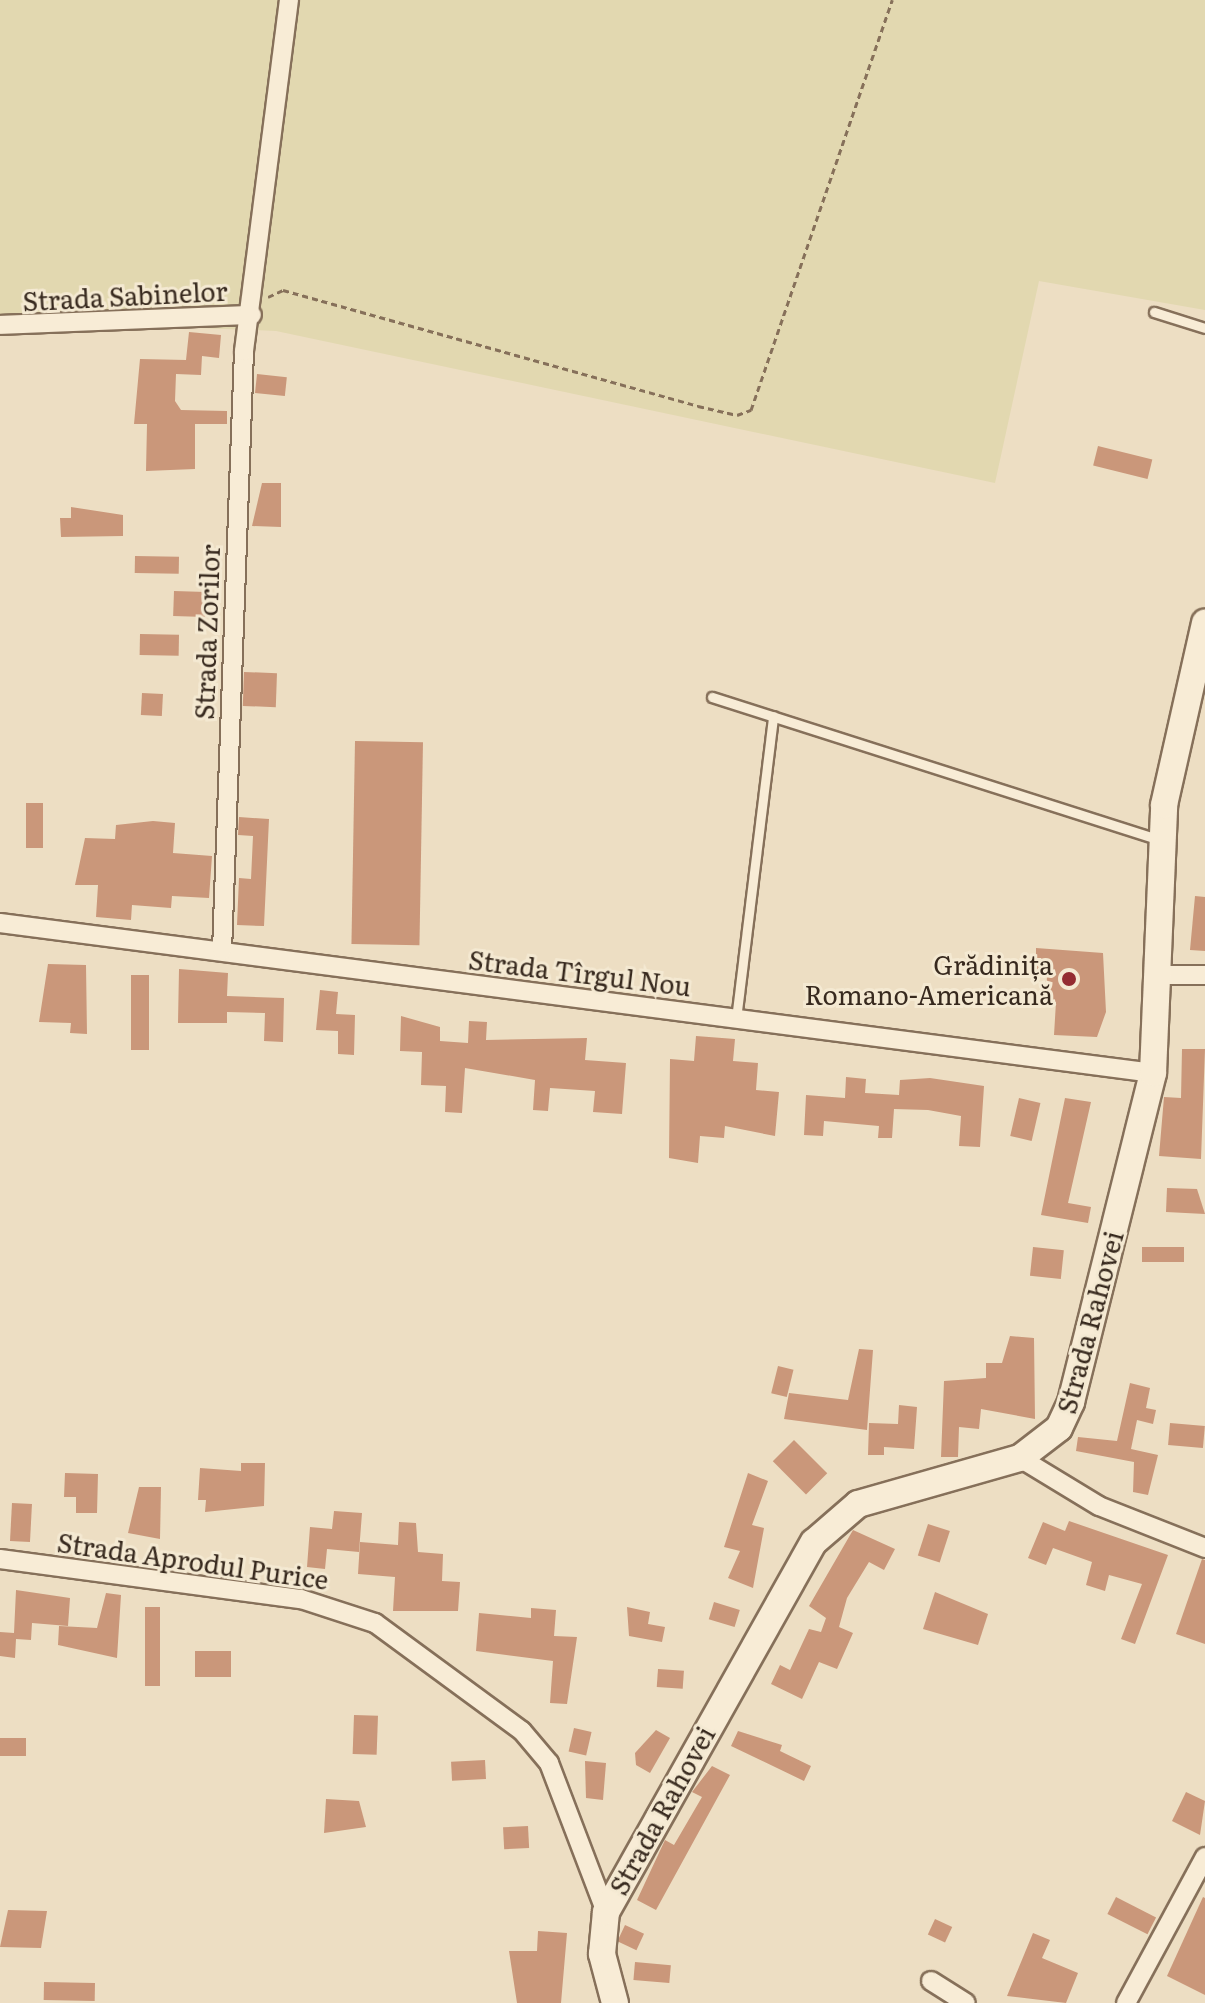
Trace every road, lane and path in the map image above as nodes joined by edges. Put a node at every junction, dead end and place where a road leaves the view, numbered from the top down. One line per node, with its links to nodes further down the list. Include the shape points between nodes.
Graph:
1 (289, 0): 4 (street, Strada Zorilor)
2 (892, 0): 4 (path, via 751,410 737,415 698,406 283,290)
3 (1154, 312): 6 (lane)
4 (252, 315): 5 (street, Strada Sabinelor); 12 (street, Strada Zorilor, via 244,351)
5 (0, 325)
6 (1205, 328)
7 (1205, 623): 10 (main road, Strada Rahovei, via 1177,729)
8 (712, 697): 9 (lane)
9 (773, 716): 10 (lane); 15 (lane)
10 (1162, 840): 13 (main road, Strada Rahovei)
11 (0, 923): 12 (street, Strada Tîrgul Nou)
12 (222, 951): 15 (street, Strada Tîrgul Nou)
13 (1159, 975): 14 (street); 16 (main road, Strada Rahovei)
14 (1205, 975)
15 (736, 1019): 16 (street, Strada Tîrgul Nou)
16 (1153, 1073): 17 (main road, Strada Rahovei, via 1071,1402 1059,1428)
17 (1020, 1458): 18 (street, via 1099,1506); 21 (main road, Strada Rahovei, via 903,1487 831,1521 786,1584)
18 (1205, 1548)
19 (0, 1559): 21 (street, Strada Aprodul Purice, via 301,1599 375,1623 522,1731 549,1763)
20 (1205, 1857): 25 (street)
21 (606, 1912): 23 (main road, Strada Rahovei, via 602,1954)
22 (931, 1981): 24 (street)
23 (615, 2003)
24 (966, 2003)
25 (1126, 2003)

